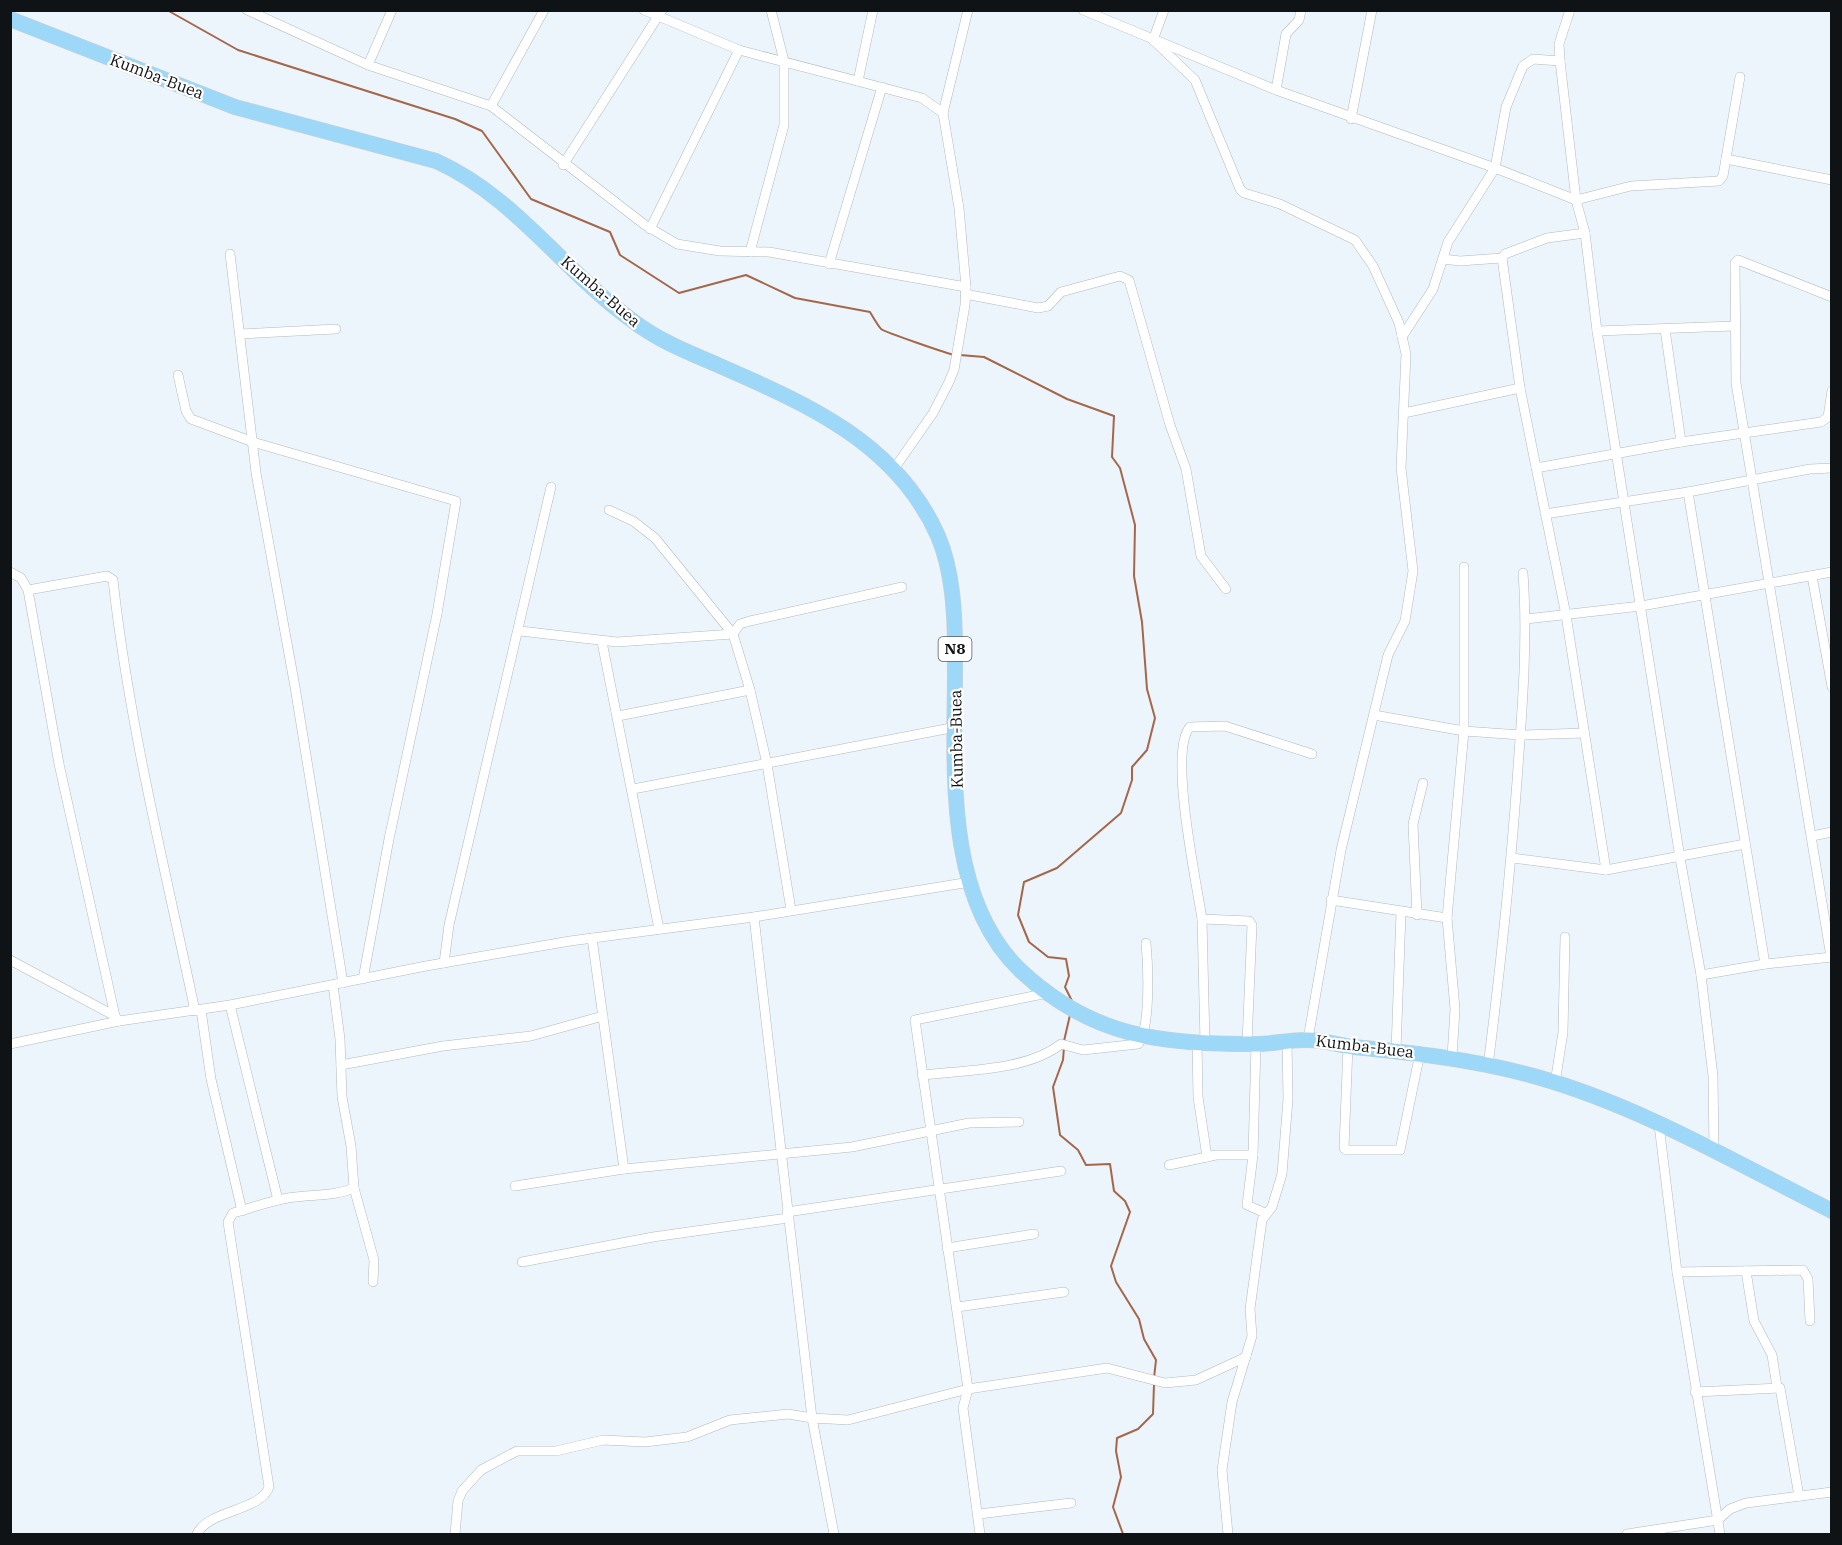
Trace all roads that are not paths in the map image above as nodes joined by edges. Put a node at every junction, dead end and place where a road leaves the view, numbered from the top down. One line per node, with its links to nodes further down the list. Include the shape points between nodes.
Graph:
1 (247, 10): 19 (street)
2 (392, 10): 19 (street)
3 (544, 10): 24 (street)
4 (644, 10): 13 (street)
5 (771, 10): 17 (street)
6 (873, 10): 21 (street)
7 (968, 10): 25 (street)
8 (1083, 10): 15 (street)
9 (1164, 10): 15 (street)
10 (1301, 10): 23 (street, via 1299,20 1286,34)
11 (1372, 10): 26 (street)
12 (1570, 10): 18 (street, via 1559,44)
13 (661, 14): 16 (street); 28 (street)
14 (10, 19): 57 (highway, Kumba-Buea / N8, via 235,106 414,155 458,171 507,205 632,321 664,341 761,384 848,429)
15 (1153, 40): 23 (street); 46 (street, via 1195,80 1240,189 1355,240 1373,266)
16 (739, 50): 17 (street); 32 (street)
17 (784, 61): 21 (street); 34 (street, via 784,126)
18 (1560, 61): 29 (street, via 1533,59 1523,66 1506,107); 31 (street)
19 (368, 65): 24 (street)
20 (1740, 77): 27 (street)
21 (858, 81): 22 (street)
22 (882, 87): 25 (street, via 922,98); 38 (street)
23 (1276, 90): 26 (street)
24 (491, 106): 28 (street)
25 (943, 113): 39 (street, via 959,208)
26 (1351, 118): 29 (street)
27 (1726, 159): 30 (street); 31 (street, via 1716,183 1631,186)
28 (563, 165): 32 (street)
29 (1495, 168): 31 (street); 37 (street, via 1448,242)
30 (1832, 180)
31 (1576, 200): 33 (street)
32 (650, 229): 34 (street, via 686,247)
33 (1585, 233): 36 (street, via 1546,238); 44 (street)
34 (750, 252): 38 (street)
35 (230, 254): 45 (street)
36 (1502, 258): 37 (street); 48 (street)
37 (1443, 259): 46 (street, via 1433,289)
38 (829, 264): 39 (street)
39 (966, 290): 57 (street, via 954,370 933,413); 71 (street, via 1038,308 1048,306 1061,292 1120,276 1129,280 1165,410 1186,469 1201,556)
40 (1832, 297): 41 (street, via 1736,260)
41 (1734, 326): 42 (street); 51 (street, via 1736,383)
42 (1665, 328): 44 (street); 53 (street)
43 (336, 329): 45 (street)
44 (1597, 332): 54 (street)
45 (240, 334): 52 (street)
46 (1402, 337): 50 (street, via 1406,354)
47 (178, 375): 52 (street, via 191,419)
48 (1520, 388): 50 (street); 55 (street)
49 (1832, 391): 51 (street, via 1825,420)
50 (1404, 412): 82 (street, via 1402,474 1413,571 1405,621 1388,655)
51 (1745, 432): 53 (street); 58 (street)
52 (253, 442): 115 (street, via 456,501); 116 (street)
53 (1681, 442): 54 (street)
54 (1617, 455): 55 (street); 61 (street)
55 (1536, 468): 63 (street)
56 (1832, 468): 58 (street)
57 (894, 469): 84 (highway, Kumba-Buea / N8, via 940,542 955,628)
58 (1753, 480): 60 (street); 69 (street)
59 (551, 487): 77 (street)
60 (1688, 492): 61 (street); 73 (street)
61 (1625, 502): 63 (street); 74 (street)
62 (609, 510): 78 (street, via 633,521 655,538)
63 (1545, 514): 75 (street)
64 (1464, 567): 85 (street)
65 (10, 572): 72 (street, via 21,578)
66 (1832, 572): 68 (street)
67 (1523, 573): 76 (street)
68 (1812, 576): 69 (street); 80 (street)
69 (1771, 584): 73 (street); 93 (street)
70 (902, 587): 78 (street, via 750,621 740,624)
71 (1226, 589)
72 (28, 590): 120 (street, via 107,576 113,579 118,628 143,761); 122 (street, via 59,764)
73 (1707, 594): 74 (street); 94 (street)
74 (1641, 606): 75 (street); 96 (street)
75 (1566, 615): 76 (street); 86 (street)
76 (1526, 619): 87 (street)
77 (520, 631): 79 (street); 112 (street, via 452,912)
78 (733, 634): 79 (street); 81 (street)
79 (602, 642): 83 (street)
80 (1832, 687)
81 (750, 690): 83 (street); 89 (street)
82 (1374, 715): 85 (street); 99 (street)
83 (618, 716): 91 (street)
84 (956, 726): 89 (street); 98 (highway, Kumba-Buea / N8, via 958,806)
85 (1464, 731): 87 (street); 104 (street)
86 (1584, 733): 87 (street); 97 (street)
87 (1521, 735): 95 (street)
88 (1312, 754): 105 (street, via 1225,726 1190,727 1185,732 1182,795)
89 (767, 764): 91 (street); 100 (street)
90 (1423, 783): 102 (street, via 1413,824)
91 (633, 789): 106 (street)
92 (1832, 832): 93 (street)
93 (1812, 836): 110 (street)
94 (1745, 844): 96 (street); 113 (street)
95 (1512, 858): 97 (street); 134 (street)
96 (1680, 858): 97 (street); 114 (street)
97 (1606, 870)
98 (970, 882): 100 (street); 118 (highway, Kumba-Buea / N8, via 993,936 1016,966)
99 (1331, 900): 101 (street); 124 (street)
100 (790, 910): 103 (street)
101 (1401, 913): 102 (street); 130 (street)
102 (1417, 915): 104 (street)
103 (754, 917): 106 (street); 141 (street)
104 (1447, 918): 132 (street, via 1455,1009)
105 (1202, 919): 126 (street); 128 (street, via 1252,922)
106 (659, 929): 107 (street)
107 (592, 938): 112 (street); 121 (street)
108 (1565, 938): 136 (street, via 1563,1032)
109 (1146, 943): 123 (street, via 1148,977)
110 (1831, 957): 113 (street)
111 (10, 960): 122 (street)
112 (444, 963): 115 (street)
113 (1765, 964): 114 (street)
114 (1701, 975): 140 (street, via 1713,1076)
115 (363, 979): 116 (street)
116 (343, 983): 117 (street)
117 (333, 985): 119 (street); 133 (street)
118 (1048, 993): 123 (highway, Kumba-Buea / N8, via 1078,1014); 135 (street, via 917,1018)
119 (230, 1005): 120 (street); 150 (street)
120 (198, 1010): 122 (street); 151 (street)
121 (603, 1016): 133 (street, via 531,1036 435,1047); 145 (street)
122 (117, 1019): 127 (street)
123 (1142, 1037): 126 (highway, Kumba-Buea / N8); 135 (street, via 1138,1044 1083,1050 1061,1044 1031,1061)
124 (1308, 1039): 125 (highway, Kumba-Buea / N8); 129 (highway, Kumba-Buea / N8)
125 (1287, 1042): 128 (highway, Kumba-Buea / N8); 153 (street, via 1288,1099 1282,1174 1272,1207)
126 (1201, 1043): 128 (highway, Kumba-Buea / N8); 143 (street, via 1198,1096)
127 (10, 1044)
128 (1251, 1044): 142 (street)
129 (1348, 1046): 130 (highway, Kumba-Buea / N8); 131 (street, via 1346,1150 1401,1150)
130 (1396, 1050): 131 (highway, Kumba-Buea / N8)
131 (1420, 1053): 132 (highway, Kumba-Buea / N8)
132 (1452, 1057): 134 (highway, Kumba-Buea / N8)
133 (341, 1065): 148 (street)
134 (1488, 1066): 136 (highway, Kumba-Buea / N8)
135 (922, 1075): 139 (street)
136 (1555, 1083): 138 (highway, Kumba-Buea / N8)
137 (1019, 1122): 139 (street, via 969,1123)
138 (1659, 1125): 140 (highway, Kumba-Buea / N8); 159 (street)
139 (930, 1131): 141 (street, via 852,1147); 149 (street)
140 (1714, 1153): 152 (highway, Kumba-Buea / N8)
141 (782, 1154): 145 (street); 154 (street)
142 (1253, 1155): 143 (street); 153 (street, via 1247,1205)
143 (1208, 1157): 144 (street)
144 (1169, 1165)
145 (624, 1168): 147 (street)
146 (1061, 1171): 149 (street)
147 (515, 1186)
148 (354, 1188): 150 (street, via 340,1194); 160 (street, via 374,1260)
149 (938, 1191): 154 (street); 156 (street)
150 (278, 1200): 151 (street)
151 (242, 1211): 174 (street, via 233,1213 228,1222 269,1487 262,1497 204,1524)
152 (1832, 1211)
153 (1265, 1214): 164 (street, via 1251,1301 1252,1336)
154 (788, 1215): 157 (street); 168 (street)
155 (1034, 1234): 156 (street)
156 (947, 1248): 162 (street)
157 (522, 1262)
158 (1746, 1271): 159 (street); 163 (street, via 1803,1270 1808,1278); 165 (street, via 1754,1321 1772,1354)
159 (1677, 1272): 167 (street)
160 (373, 1282)
161 (1065, 1292): 162 (street)
162 (957, 1307): 166 (street)
163 (1810, 1321)
164 (1245, 1357): 166 (street, via 1202,1378 1178,1382 1150,1380 1107,1368); 178 (street, via 1232,1402 1222,1470)
165 (1777, 1387): 167 (street); 170 (street, via 1782,1392)
166 (968, 1389): 168 (street, via 848,1420); 172 (street, via 963,1408)
167 (1695, 1392): 173 (street)
168 (812, 1418): 175 (street, via 788,1414 730,1420 687,1437 645,1442 603,1440 562,1451 517,1451 481,1470 462,1491); 176 (street)
169 (1832, 1492): 170 (street)
170 (1799, 1496): 173 (street, via 1746,1503 1730,1509)
171 (1071, 1503): 172 (street)
172 (979, 1514): 177 (street)
173 (1718, 1520): 179 (street); 180 (street)
174 (197, 1534)
175 (455, 1534)
176 (834, 1534)
177 (980, 1534)
178 (1228, 1534)
179 (1628, 1534)
180 (1720, 1534)

